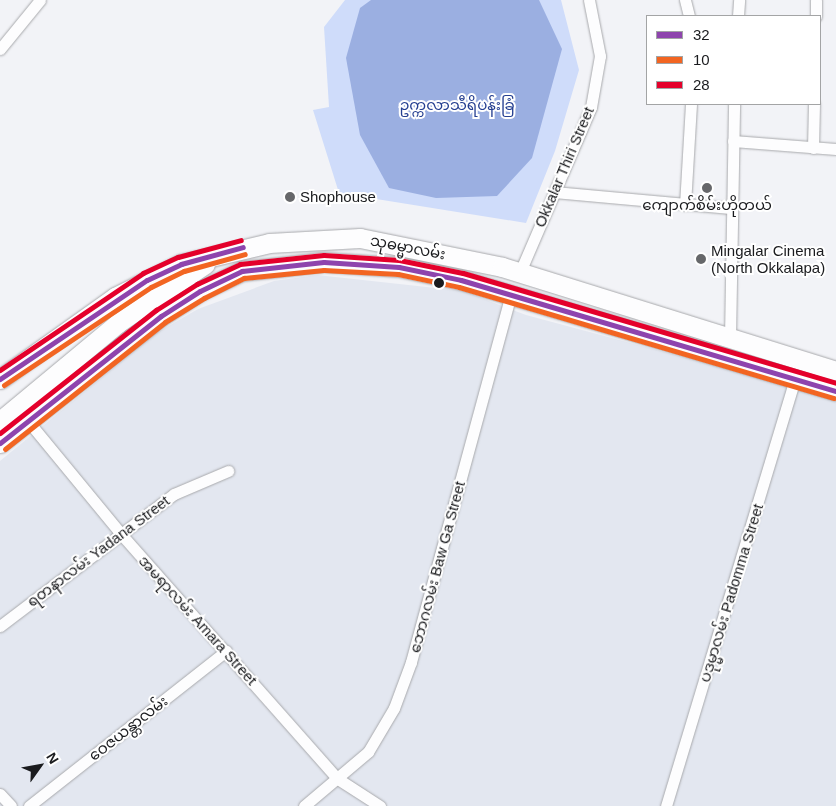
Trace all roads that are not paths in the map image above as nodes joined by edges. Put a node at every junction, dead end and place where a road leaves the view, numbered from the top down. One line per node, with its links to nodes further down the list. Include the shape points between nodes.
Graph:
1 (40, 0): 9 (street)
2 (589, 0): 16 (street, Okkalar Thiri Street, via 600,56 591,107)
3 (684, 0): 6 (street)
4 (739, 0): 7 (street)
5 (816, 0): 8 (street)
6 (689, 15)
7 (738, 15)
8 (816, 15)
9 (0, 48)
10 (691, 105): 17 (street)
11 (734, 105): 13 (street)
12 (814, 105): 14 (street)
13 (733, 141): 14 (street); 18 (street)
14 (813, 148): 15 (street)
15 (836, 150)
16 (554, 192): 17 (street); 21 (street, Okkalar Thiri Street)
17 (685, 206): 18 (street)
18 (730, 208): 24 (street)
19 (228, 250): 21 (main road, သုဓမ္မာလမ်း, via 360,238); 23 (main road); 26 (main road, သုဓမ္မာလမ်း, via 180,264 115,297)
20 (242, 271): 22 (main road, သုဓမ္မာလမ်း, via 324,262 399,268); 23 (main road, via 197,277); 30 (main road, သုဓမ္မာလမ်း, via 161,316)
21 (520, 272): 24 (main road, သုဓမ္မာလမ်း)
22 (511, 295): 27 (main road, သုဓမ္မာလမ်း); 36 (street, ဘောဂလမ်း Baw Ga Street, via 411,662 394,708 368,752)
23 (150, 299): 29 (main road)
24 (727, 337): 25 (main road, သုဓမ္မာလမ်း)
25 (836, 371)
26 (0, 379)
27 (796, 379): 28 (main road, သုဓမ္မာလမ်း); 42 (street, ပဒုမ္မာလမ်း Padomma Street)
28 (836, 391)
29 (0, 421)
30 (28, 421): 31 (main road, သုဓမ္မာလမ်း); 33 (street, အမရာလမ်း Amara Street)
31 (0, 443)
32 (228, 471): 33 (street, ရတနာလမ်း Yadana Street, via 174,494)
33 (121, 534): 34 (street, ရတနာလမ်း Yadana Street); 35 (street, အမရာလမ်း Amara Street)
34 (0, 626)
35 (226, 650): 36 (street, အမရာလမ်း Amara Street); 39 (street, ဝေဇယန္တာလမ်း)
36 (338, 779): 40 (street, ဘောဂလမ်း Baw Ga Street); 41 (street, အမရာလမ်း Amara Street)
37 (0, 794): 38 (street)
38 (10, 806)
39 (30, 806)
40 (304, 806)
41 (380, 806)
42 (666, 806)

